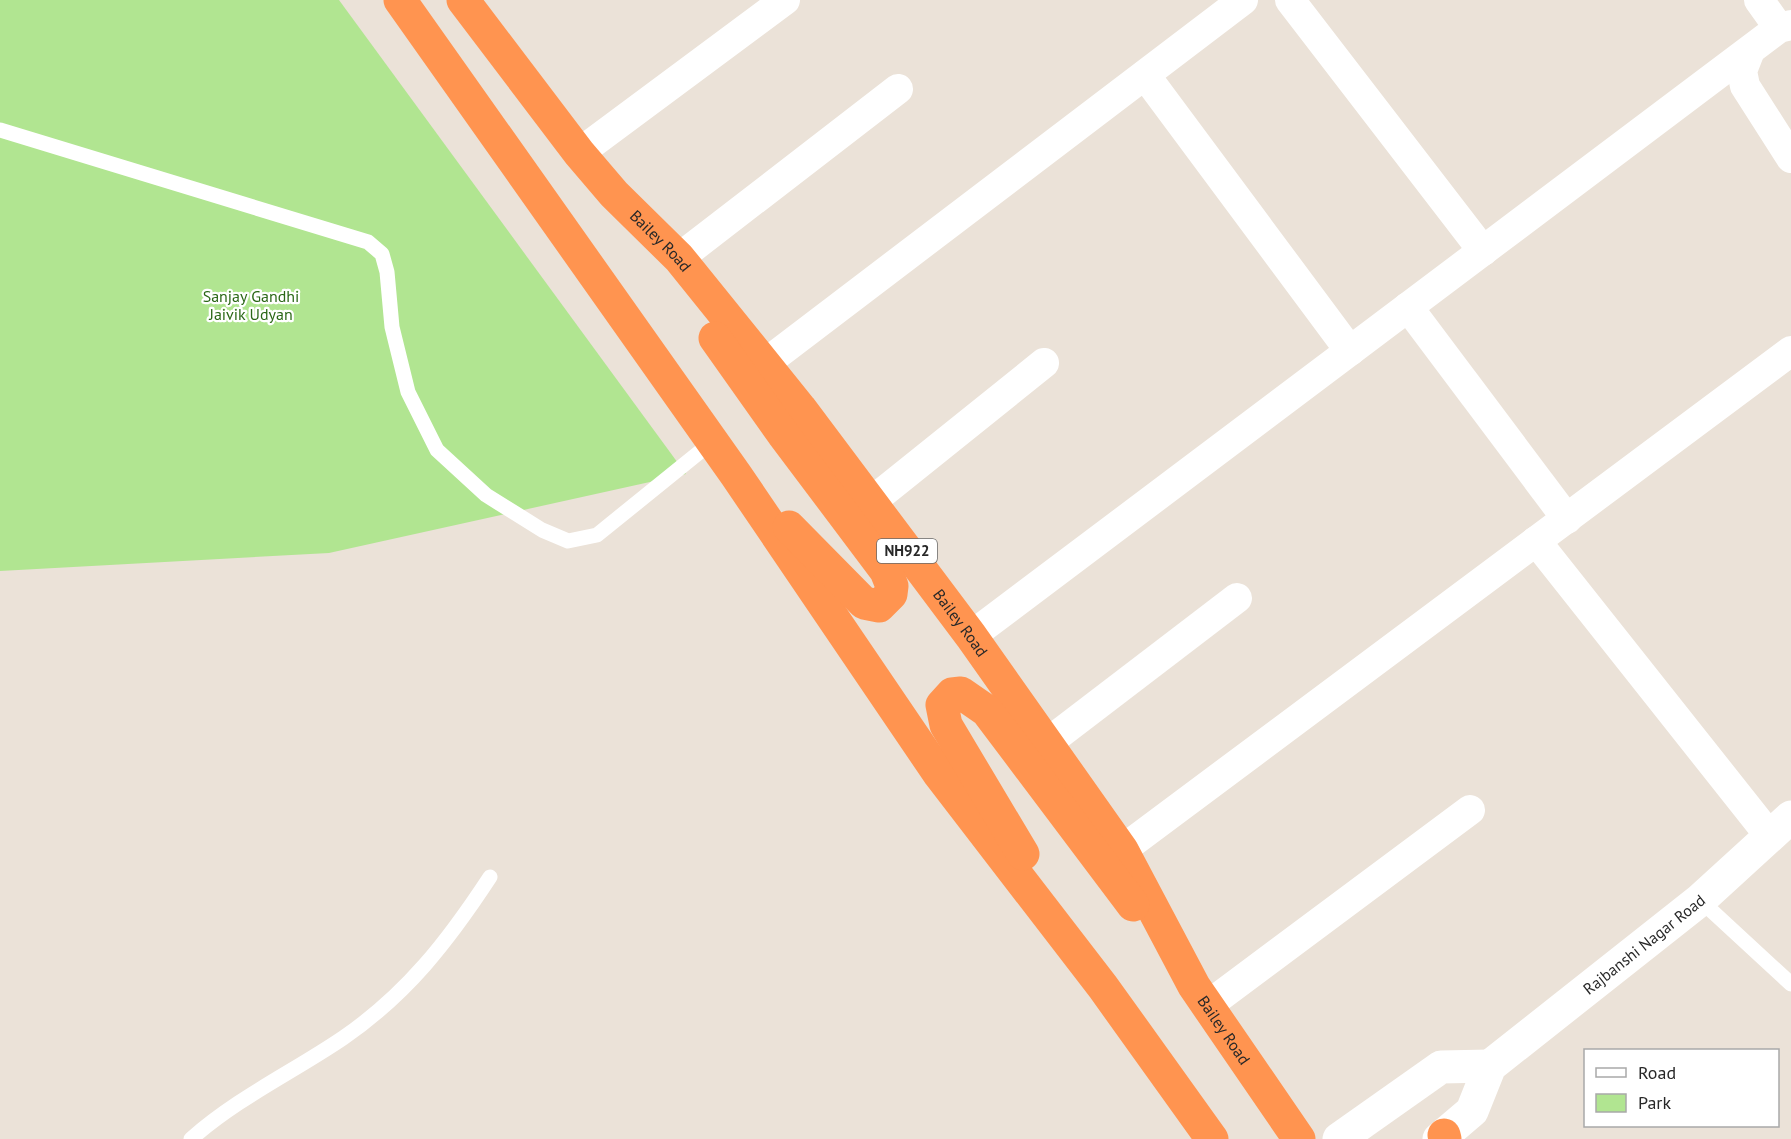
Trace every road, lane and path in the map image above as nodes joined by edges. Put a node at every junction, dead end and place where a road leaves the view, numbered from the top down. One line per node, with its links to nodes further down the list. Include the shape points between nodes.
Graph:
1 (400, 0): 22 (highway)
2 (463, 0): 12 (highway, Bailey Road / NH922)
3 (785, 0): 12 (street)
4 (1243, 0): 9 (street)
5 (1290, 0): 15 (street)
6 (1759, 0): 7 (street)
7 (1785, 26): 8 (street)
8 (1749, 53): 13 (street, via 1742,70 1745,86); 15 (street)
9 (1145, 75): 18 (street); 21 (street)
10 (898, 89): 16 (street)
11 (0, 130): 22 (lane, via 368,242 382,254 392,327 408,392 437,450 486,495 542,530 568,541 597,535)
12 (579, 153): 14 (highway, Bailey Road / NH922)
13 (1791, 158)
14 (614, 194): 16 (highway, Bailey Road / NH922); 23 (highway, via 783,434 886,571 892,586 886,601 879,606 864,603)
15 (1483, 251): 17 (street)
16 (679, 258): 21 (highway, Bailey Road / NH922)
17 (1408, 308): 18 (street); 25 (street)
18 (1350, 351): 28 (street)
19 (1791, 351): 25 (street)
20 (1044, 363): 24 (street)
21 (763, 365): 24 (highway, Bailey Road / NH922)
22 (712, 442): 23 (highway)
23 (736, 475): 36 (highway, via 939,774)
24 (871, 502): 28 (highway, Bailey Road / NH922)
25 (1567, 519): 26 (street)
26 (1536, 542): 31 (street); 32 (street)
27 (1237, 598): 29 (street)
28 (972, 636): 29 (highway, Bailey Road / NH922)
29 (1046, 744): 32 (highway, Bailey Road / NH922)
30 (1470, 810): 37 (street)
31 (1780, 826): 34 (street, Rajbanshi Nagar Road)
32 (1122, 850): 37 (highway, Bailey Road / NH922)
33 (490, 878): 40 (lane, via 425,968 389,1000 344,1037 236,1104)
34 (1700, 900): 35 (lane); 38 (street, Rajbanshi Nagar Road)
35 (1791, 984)
36 (1103, 987): 37 (highway, via 946,725 942,705 952,694 961,693 987,711); 41 (highway)
37 (1200, 996): 42 (highway, Bailey Road / NH922)
38 (1491, 1066): 39 (street, Rajbanshi Nagar Road, via 1472,1112); 43 (street, via 1441,1066)
39 (1443, 1138)
40 (191, 1139)
41 (1212, 1139)
42 (1299, 1139)
43 (1339, 1139)

